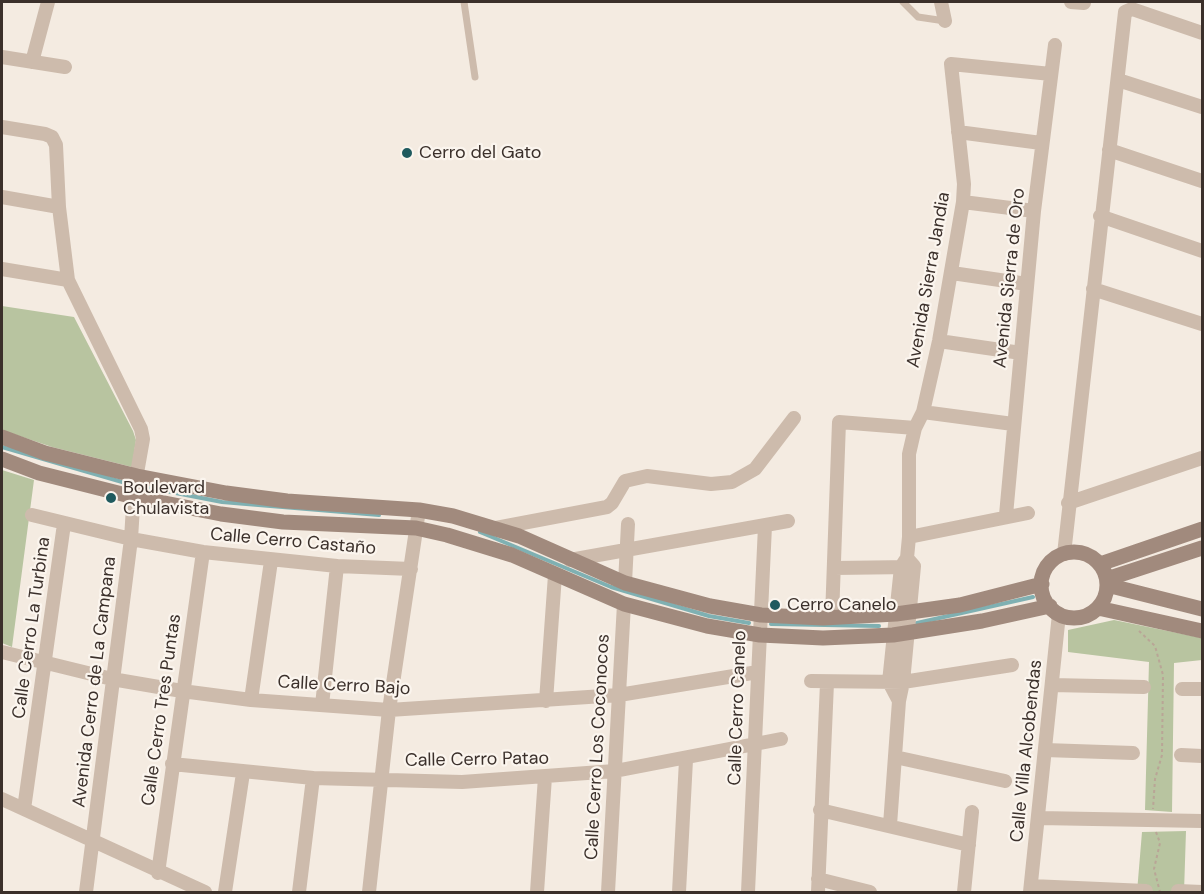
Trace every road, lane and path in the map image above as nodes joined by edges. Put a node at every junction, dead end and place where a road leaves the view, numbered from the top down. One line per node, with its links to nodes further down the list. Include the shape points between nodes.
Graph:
1 (48, 2): 9 (street)
2 (464, 2): 12 (lane)
3 (903, 2): 5 (lane, via 918,17)
4 (941, 2): 5 (street)
5 (945, 21)
6 (1203, 33): 13 (street, via 1127,9)
7 (1055, 45): 11 (street, Avenida Sierra de Oro)
8 (2, 57): 9 (street)
9 (32, 62): 10 (street)
10 (65, 67)
11 (1051, 74): 16 (street, Avenida Sierra Jandia, via 951,64); 17 (street, Avenida Sierra de Oro)
12 (476, 77)
13 (1118, 80): 14 (street); 18 (street)
14 (1203, 107)
15 (2, 127): 22 (street, Avenida Cerro de La Campana, via 52,137 56,144)
16 (958, 132): 17 (street); 21 (street, Avenida Sierra Jandia)
17 (1041, 143): 23 (street, Avenida Sierra de Oro)
18 (1109, 150): 19 (street); 24 (street)
19 (1203, 181)
20 (2, 197): 22 (street)
21 (963, 202): 23 (street); 27 (street, Avenida Sierra Jandia)
22 (59, 207): 28 (street, Avenida Cerro de La Campana)
23 (1034, 211): 29 (street, Avenida Sierra de Oro)
24 (1100, 216): 25 (street); 30 (street)
25 (1203, 251)
26 (2, 269): 28 (street)
27 (952, 273): 29 (street); 32 (street, Avenida Sierra Jandia)
28 (68, 280): 41 (street, Avenida Cerro de La Campana, via 141,429 143,439)
29 (1027, 284): 33 (street, Avenida Sierra de Oro)
30 (1093, 289): 31 (street); 43 (street)
31 (1203, 324)
32 (939, 341): 33 (street); 34 (street, Avenida Sierra Jandia)
33 (1021, 353): 36 (street, Avenida Sierra de Oro)
34 (923, 412): 36 (street); 37 (street, Avenida Sierra Jandia)
35 (794, 418): 53 (street, via 754,469 732,482 711,484 647,476 624,481 607,507)
36 (1013, 424): 47 (street, Avenida Sierra de Oro)
37 (915, 428): 55 (street, Avenida Sierra Jandia, via 909,454); 66 (street, via 839,422)
38 (2, 437): 41 (street, via 45,453)
39 (1203, 458): 43 (street)
40 (2, 459): 42 (street, via 39,473)
41 (136, 476): 42 (street, Avenida Cerro de La Campana); 44 (street, via 287,501)
42 (134, 497): 52 (street, via 283,522); 56 (street, Avenida Cerro de La Campana)
43 (1068, 503): 60 (street)
44 (418, 510): 52 (street); 53 (street)
45 (1028, 513): 47 (street)
46 (32, 515): 49 (street, Calle Cerro Castaño)
47 (1006, 515): 55 (street)
48 (788, 521): 51 (street)
49 (64, 524): 56 (street, Calle Cerro Castaño); 84 (street, Calle Cerro La Turbina)
50 (628, 524): 58 (street)
51 (765, 526): 58 (street); 78 (street, Calle Cerro Canelo)
52 (416, 528): 67 (street); 68 (street, via 503,552)
53 (496, 528): 61 (street)
54 (1203, 529): 64 (street)
55 (909, 537): 63 (street, Avenida Sierra Jandia)
56 (131, 539): 59 (street, Calle Cerro Castaño); 87 (street, Avenida Cerro de La Campana)
57 (1203, 548): 69 (street)
58 (626, 549): 61 (street); 70 (street)
59 (203, 552): 62 (street, Calle Cerro Castaño); 95 (street, Calle Cerro Tres Puntas)
60 (1064, 554): 64 (street, via 1084,553); 71 (street, via 1048,565)
61 (570, 560): 70 (street)
62 (270, 561): 65 (street, Calle Cerro Castaño); 97 (street)
63 (907, 564): 66 (street); 76 (street, Avenida Sierra Jandia)
64 (1100, 564): 69 (street)
65 (338, 566): 67 (street, Calle Cerro Castaño); 99 (street)
66 (834, 568): 79 (street)
67 (411, 569): 100 (street)
68 (555, 575): 72 (street); 98 (street)
69 (1107, 582): 73 (street); 74 (street)
70 (625, 583): 78 (street)
71 (1042, 584): 75 (street, via 1042,592); 76 (street, via 960,605)
72 (624, 604): 82 (street); 96 (street, Calle Cerro Los Coconocos)
73 (1098, 608): 75 (street, via 1080,617); 77 (street)
74 (1203, 609)
75 (1054, 610): 81 (street); 91 (street, Calle Villa Alcobendas)
76 (903, 613): 79 (street); 81 (street, Avenida Sierra Jandia)
77 (1120, 613): 80 (street); 121 (path, via 1155,646 1163,675 1162,755 1155,779)
78 (761, 615): 79 (street); 82 (street, Calle Cerro Canelo)
79 (832, 617)
80 (1203, 631)
81 (900, 634): 82 (street, via 823,638); 90 (street, Avenida Sierra Jandia)
82 (760, 635): 86 (street, Calle Cerro Canelo)
83 (2, 652): 84 (street, Calle Cerro Bajo)
84 (45, 662): 87 (street, Calle Cerro Bajo); 117 (street, Calle Cerro La Turbina)
85 (1012, 665): 90 (street)
86 (758, 672): 96 (street, Calle Cerro Bajo); 102 (street, Calle Cerro Canelo)
87 (112, 680): 95 (street, Calle Cerro Bajo); 124 (street, Avenida Cerro de La Campana)
88 (811, 681): 89 (street)
89 (827, 682): 90 (street); 118 (street)
90 (896, 682): 107 (street, via 899,701)
91 (1052, 685): 92 (street); 103 (street, Calle Villa Alcobendas)
92 (1144, 687)
93 (1182, 689): 94 (street)
94 (1203, 689)
95 (182, 691): 97 (street, Calle Cerro Bajo); 109 (street, Calle Cerro Tres Puntas)
96 (619, 695): 98 (street, Calle Cerro Bajo); 110 (street, Calle Cerro Los Coconocos)
97 (251, 699): 99 (street, Calle Cerro Bajo)
98 (546, 701): 100 (street, Calle Cerro Bajo)
99 (322, 705): 100 (street, Calle Cerro Bajo)
100 (389, 710): 114 (street)
101 (781, 739): 102 (street, Calle Cerro Patao)
102 (755, 745): 108 (street, Calle Cerro Patao); 138 (street, Calle Cerro Canelo)
103 (1045, 750): 104 (street); 120 (street, Calle Villa Alcobendas)
104 (1133, 753)
105 (1181, 755): 106 (street)
106 (1203, 756)
107 (895, 757): 115 (street); 123 (street)
108 (686, 760): 110 (street, Calle Cerro Patao); 137 (street)
109 (172, 764): 111 (street, Calle Cerro Patao); 126 (street, Calle Cerro Tres Puntas)
110 (615, 771): 112 (street, Calle Cerro Patao); 136 (street, Calle Cerro Los Coconocos)
111 (243, 773): 113 (street, Calle Cerro Patao); 132 (street)
112 (545, 777): 114 (street, Calle Cerro Patao, via 462,782); 135 (street)
113 (313, 778): 114 (street, Calle Cerro Patao); 133 (street)
114 (382, 779): 134 (street)
115 (1005, 780)
116 (2, 799): 117 (street)
117 (24, 809): 124 (street)
118 (820, 810): 123 (street); 127 (street)
119 (972, 812): 125 (street)
120 (1039, 818): 121 (street); 128 (street, Calle Villa Alcobendas)
121 (1152, 821): 122 (street); 141 (path, via 1160,843)
122 (1203, 821)
123 (890, 825): 125 (street)
124 (93, 843): 126 (street); 130 (street, Avenida Cerro de La Campana)
125 (969, 845): 140 (street)
126 (158, 873): 131 (street)
127 (818, 886): 139 (street)
128 (1031, 889): 141 (street)
129 (1178, 891): 142 (street)
130 (86, 892)
131 (205, 892)
132 (225, 892)
133 (299, 892)
134 (369, 892)
135 (537, 892)
136 (608, 892)
137 (679, 892)
138 (748, 892)
139 (870, 892)
140 (964, 892)
141 (1153, 892)
142 (1203, 892)

